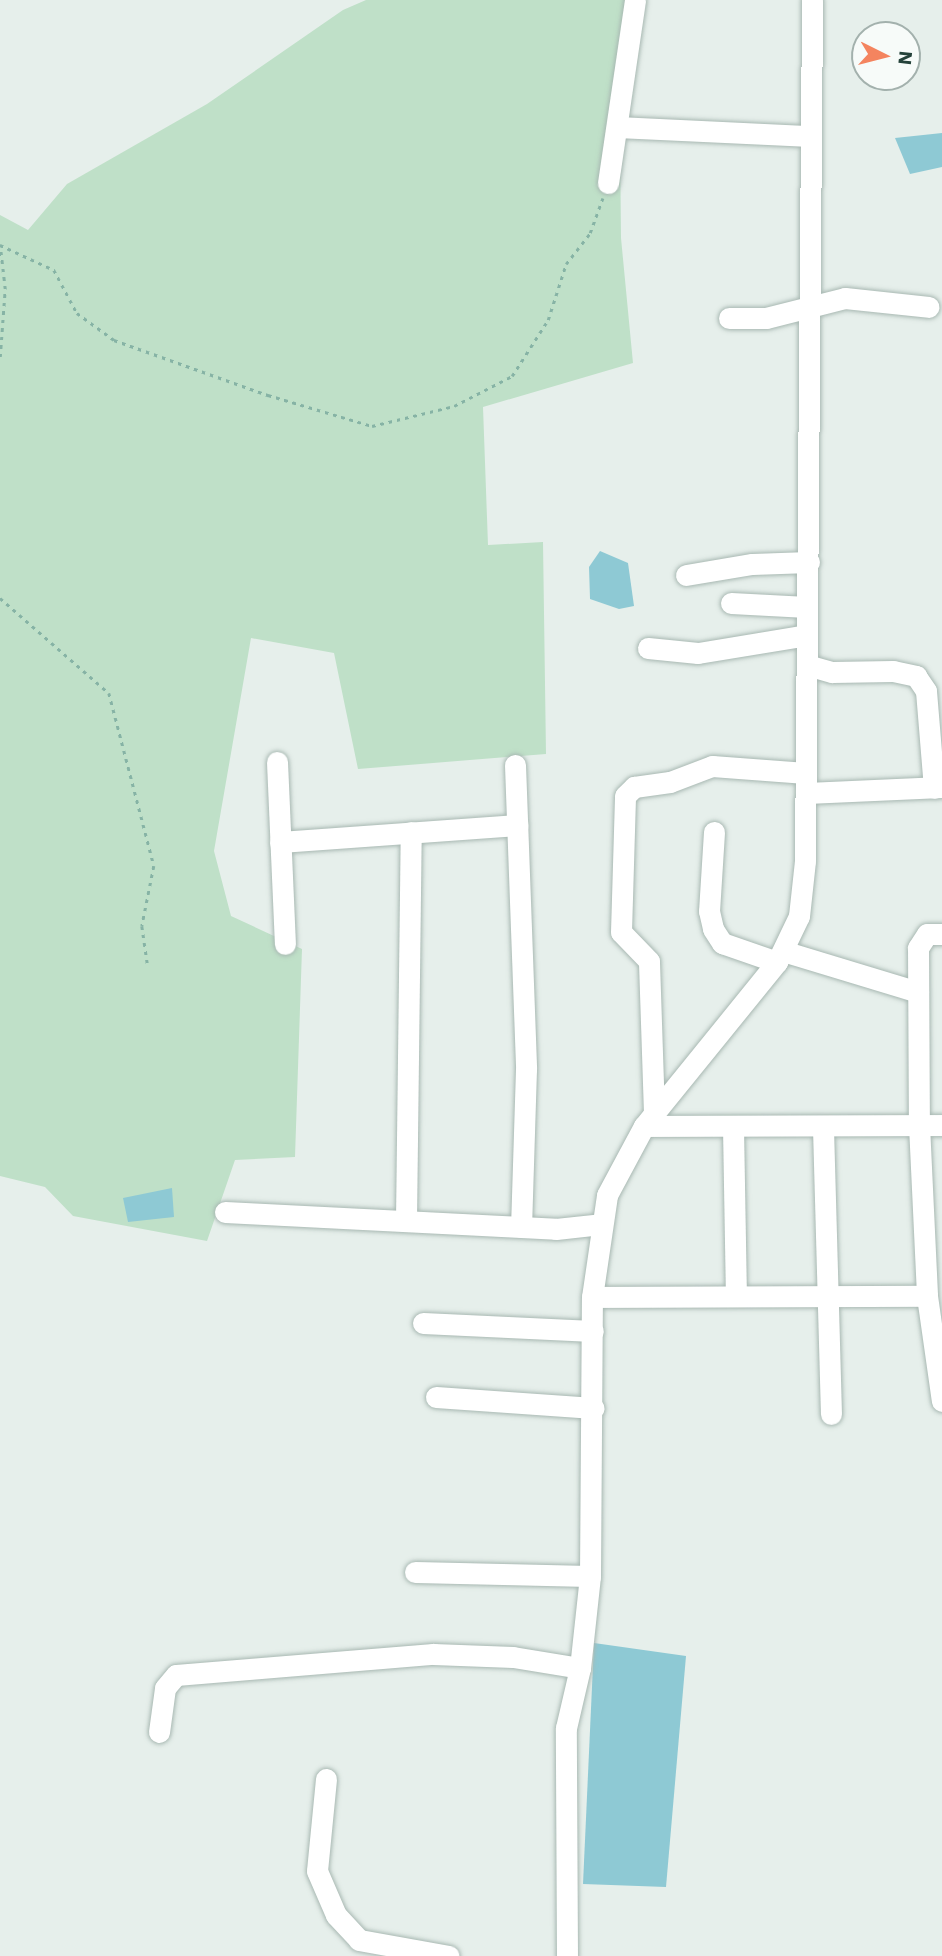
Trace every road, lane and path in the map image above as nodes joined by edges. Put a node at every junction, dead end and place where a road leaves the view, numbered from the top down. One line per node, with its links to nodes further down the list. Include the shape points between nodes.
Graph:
1 (635, 0): 3 (street)
2 (812, 0): 4 (street)
3 (617, 127): 4 (street); 5 (street)
4 (811, 136): 8 (street)
5 (608, 183): 6 (path, via 590,233 566,264 548,320 512,376 454,406 372,426 268,396 114,340 77,313 54,270)
6 (0, 245): 10 (path, via 5,289)
7 (929, 307): 8 (street, via 845,298)
8 (810, 310): 9 (street, via 766,318); 11 (street)
9 (729, 318)
10 (0, 357)
11 (809, 562): 12 (street); 15 (street)
12 (686, 575)
13 (0, 598): 30 (path, via 108,693 153,866 142,926)
14 (732, 603): 15 (street)
15 (807, 607): 16 (street)
16 (807, 635): 17 (street, via 698,653); 18 (street)
17 (648, 648)
18 (807, 665): 21 (street); 22 (street, via 832,672 893,671 916,677 926,691)
19 (277, 762): 26 (street)
20 (515, 765): 23 (street)
21 (806, 783): 22 (street); 29 (street, via 799,916); 32 (street, via 712,766 670,782 634,787 625,796 621,932 649,961)
22 (938, 787)
23 (517, 825): 24 (street); 40 (street, via 526,1069)
24 (411, 832): 26 (street); 38 (street)
25 (714, 832): 29 (street, via 709,911 713,929 722,943)
26 (280, 842): 28 (street)
27 (942, 934): 31 (street, via 921,939)
28 (285, 944)
29 (780, 956): 31 (street); 32 (street)
30 (148, 967)
31 (918, 992): 33 (street)
32 (649, 1119): 35 (street); 39 (street, via 607,1195)
33 (919, 1125): 34 (street); 36 (street); 43 (street)
34 (942, 1125)
35 (733, 1127): 36 (street); 41 (street)
36 (823, 1128): 42 (street)
37 (225, 1212): 38 (street)
38 (406, 1221): 40 (street)
39 (601, 1224): 40 (street); 44 (street)
40 (521, 1227)
41 (736, 1293): 42 (street); 44 (street)
42 (830, 1294): 43 (street); 51 (street)
43 (927, 1296): 47 (street)
44 (592, 1297): 46 (street)
45 (423, 1323): 46 (street)
46 (593, 1331): 50 (street)
47 (938, 1347): 49 (street)
48 (436, 1397): 50 (street)
49 (942, 1401)
50 (594, 1408): 53 (street)
51 (831, 1414)
52 (415, 1572): 53 (street)
53 (590, 1576): 54 (street)
54 (580, 1668): 55 (street, via 513,1657 433,1654 176,1675 165,1688); 58 (street, via 566,1728)
55 (159, 1732)
56 (326, 1779): 57 (street, via 317,1871 336,1914 359,1940)
57 (449, 1956)
58 (567, 1956)

